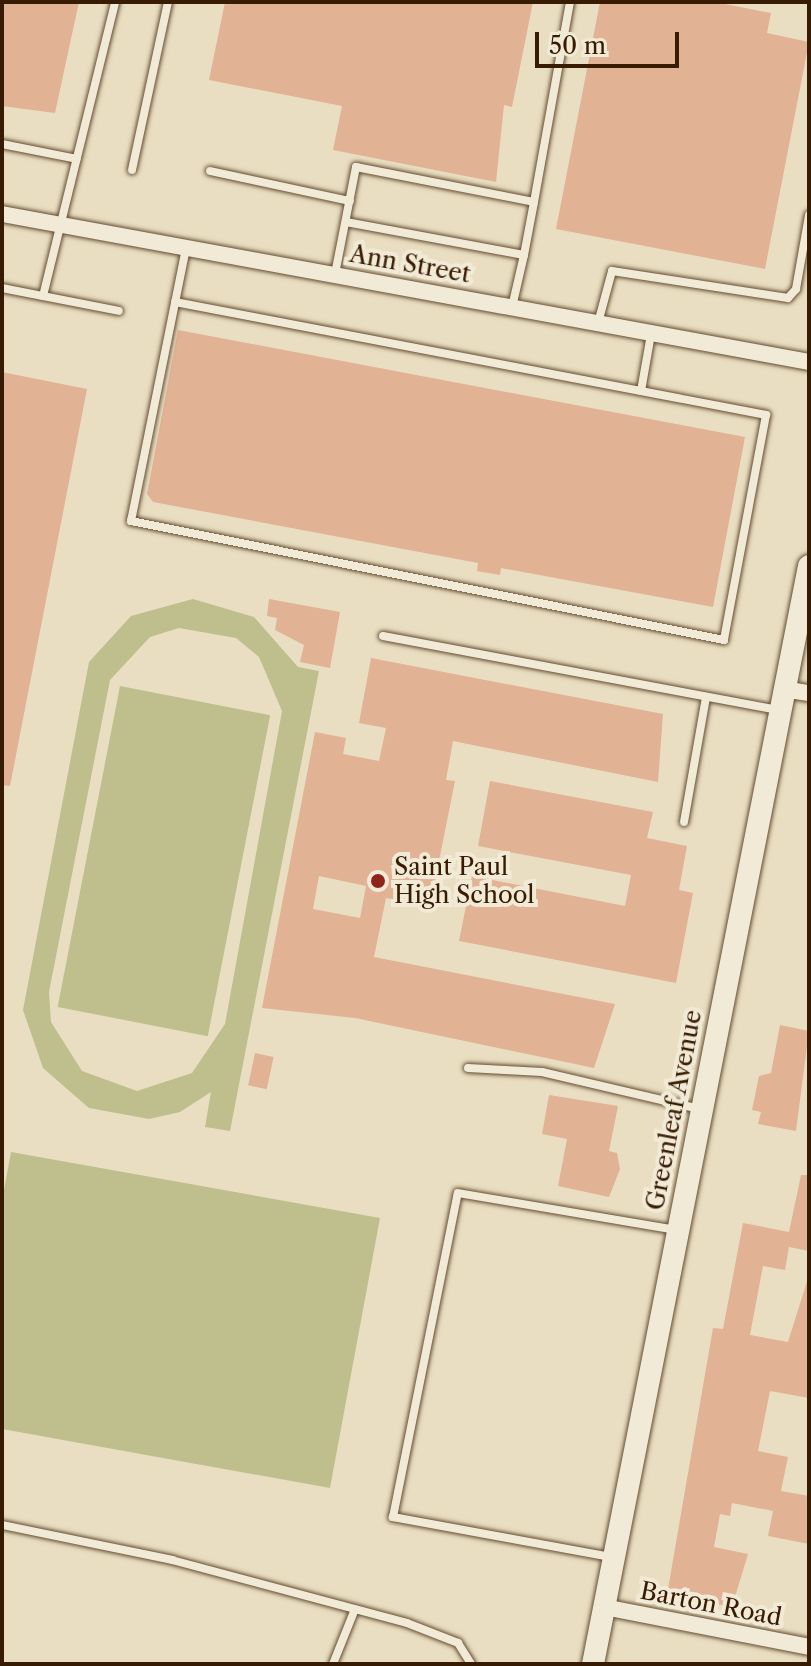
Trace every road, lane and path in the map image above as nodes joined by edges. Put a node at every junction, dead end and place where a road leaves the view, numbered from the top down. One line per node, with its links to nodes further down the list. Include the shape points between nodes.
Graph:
1 (115, 2): 5 (lane)
2 (168, 2): 6 (lane)
3 (570, 2): 9 (lane)
4 (2, 144): 5 (lane)
5 (77, 159): 13 (lane)
6 (132, 170)
7 (210, 171): 8 (lane)
8 (350, 201): 9 (lane, via 356,167); 12 (lane)
9 (534, 202): 15 (lane)
10 (2, 214): 13 (street, Ann Street)
11 (809, 215): 22 (lane, via 796,289 788,298 612,271)
12 (346, 222): 15 (lane); 16 (lane)
13 (58, 224): 14 (street, Ann Street); 18 (lane)
14 (186, 248): 16 (street, Ann Street); 19 (lane)
15 (524, 255): 20 (lane)
16 (335, 275): 20 (street, Ann Street)
17 (2, 288): 18 (lane)
18 (43, 296): 21 (lane)
19 (175, 302): 25 (lane); 25 (lane, via 131,521 724,640 766,415)
20 (512, 308): 22 (street, Ann Street)
21 (119, 311)
22 (598, 323): 23 (street, Ann Street)
23 (651, 333): 24 (street, Ann Street); 25 (lane)
24 (809, 362)
25 (641, 391)
26 (809, 566): 30 (main road, Greenleaf Avenue)
27 (383, 636): 29 (lane)
28 (809, 693): 30 (street)
29 (706, 697): 30 (lane); 31 (lane)
30 (780, 700): 33 (main road, Greenleaf Avenue)
31 (684, 822)
32 (468, 1068): 33 (lane, via 542,1072)
33 (701, 1109): 34 (main road, Greenleaf Avenue)
34 (678, 1230): 36 (main road, Greenleaf Avenue); 36 (lane, via 458,1193 393,1517)
35 (2, 1525): 38 (lane, via 56,1531)
36 (614, 1557): 37 (main road, Greenleaf Avenue)
37 (604, 1607): 39 (street, Barton Road); 42 (main road, Greenleaf Avenue)
38 (355, 1609): 40 (lane); 41 (lane, via 458,1643)
39 (809, 1647)
40 (333, 1664)
41 (471, 1664)
42 (593, 1664)

